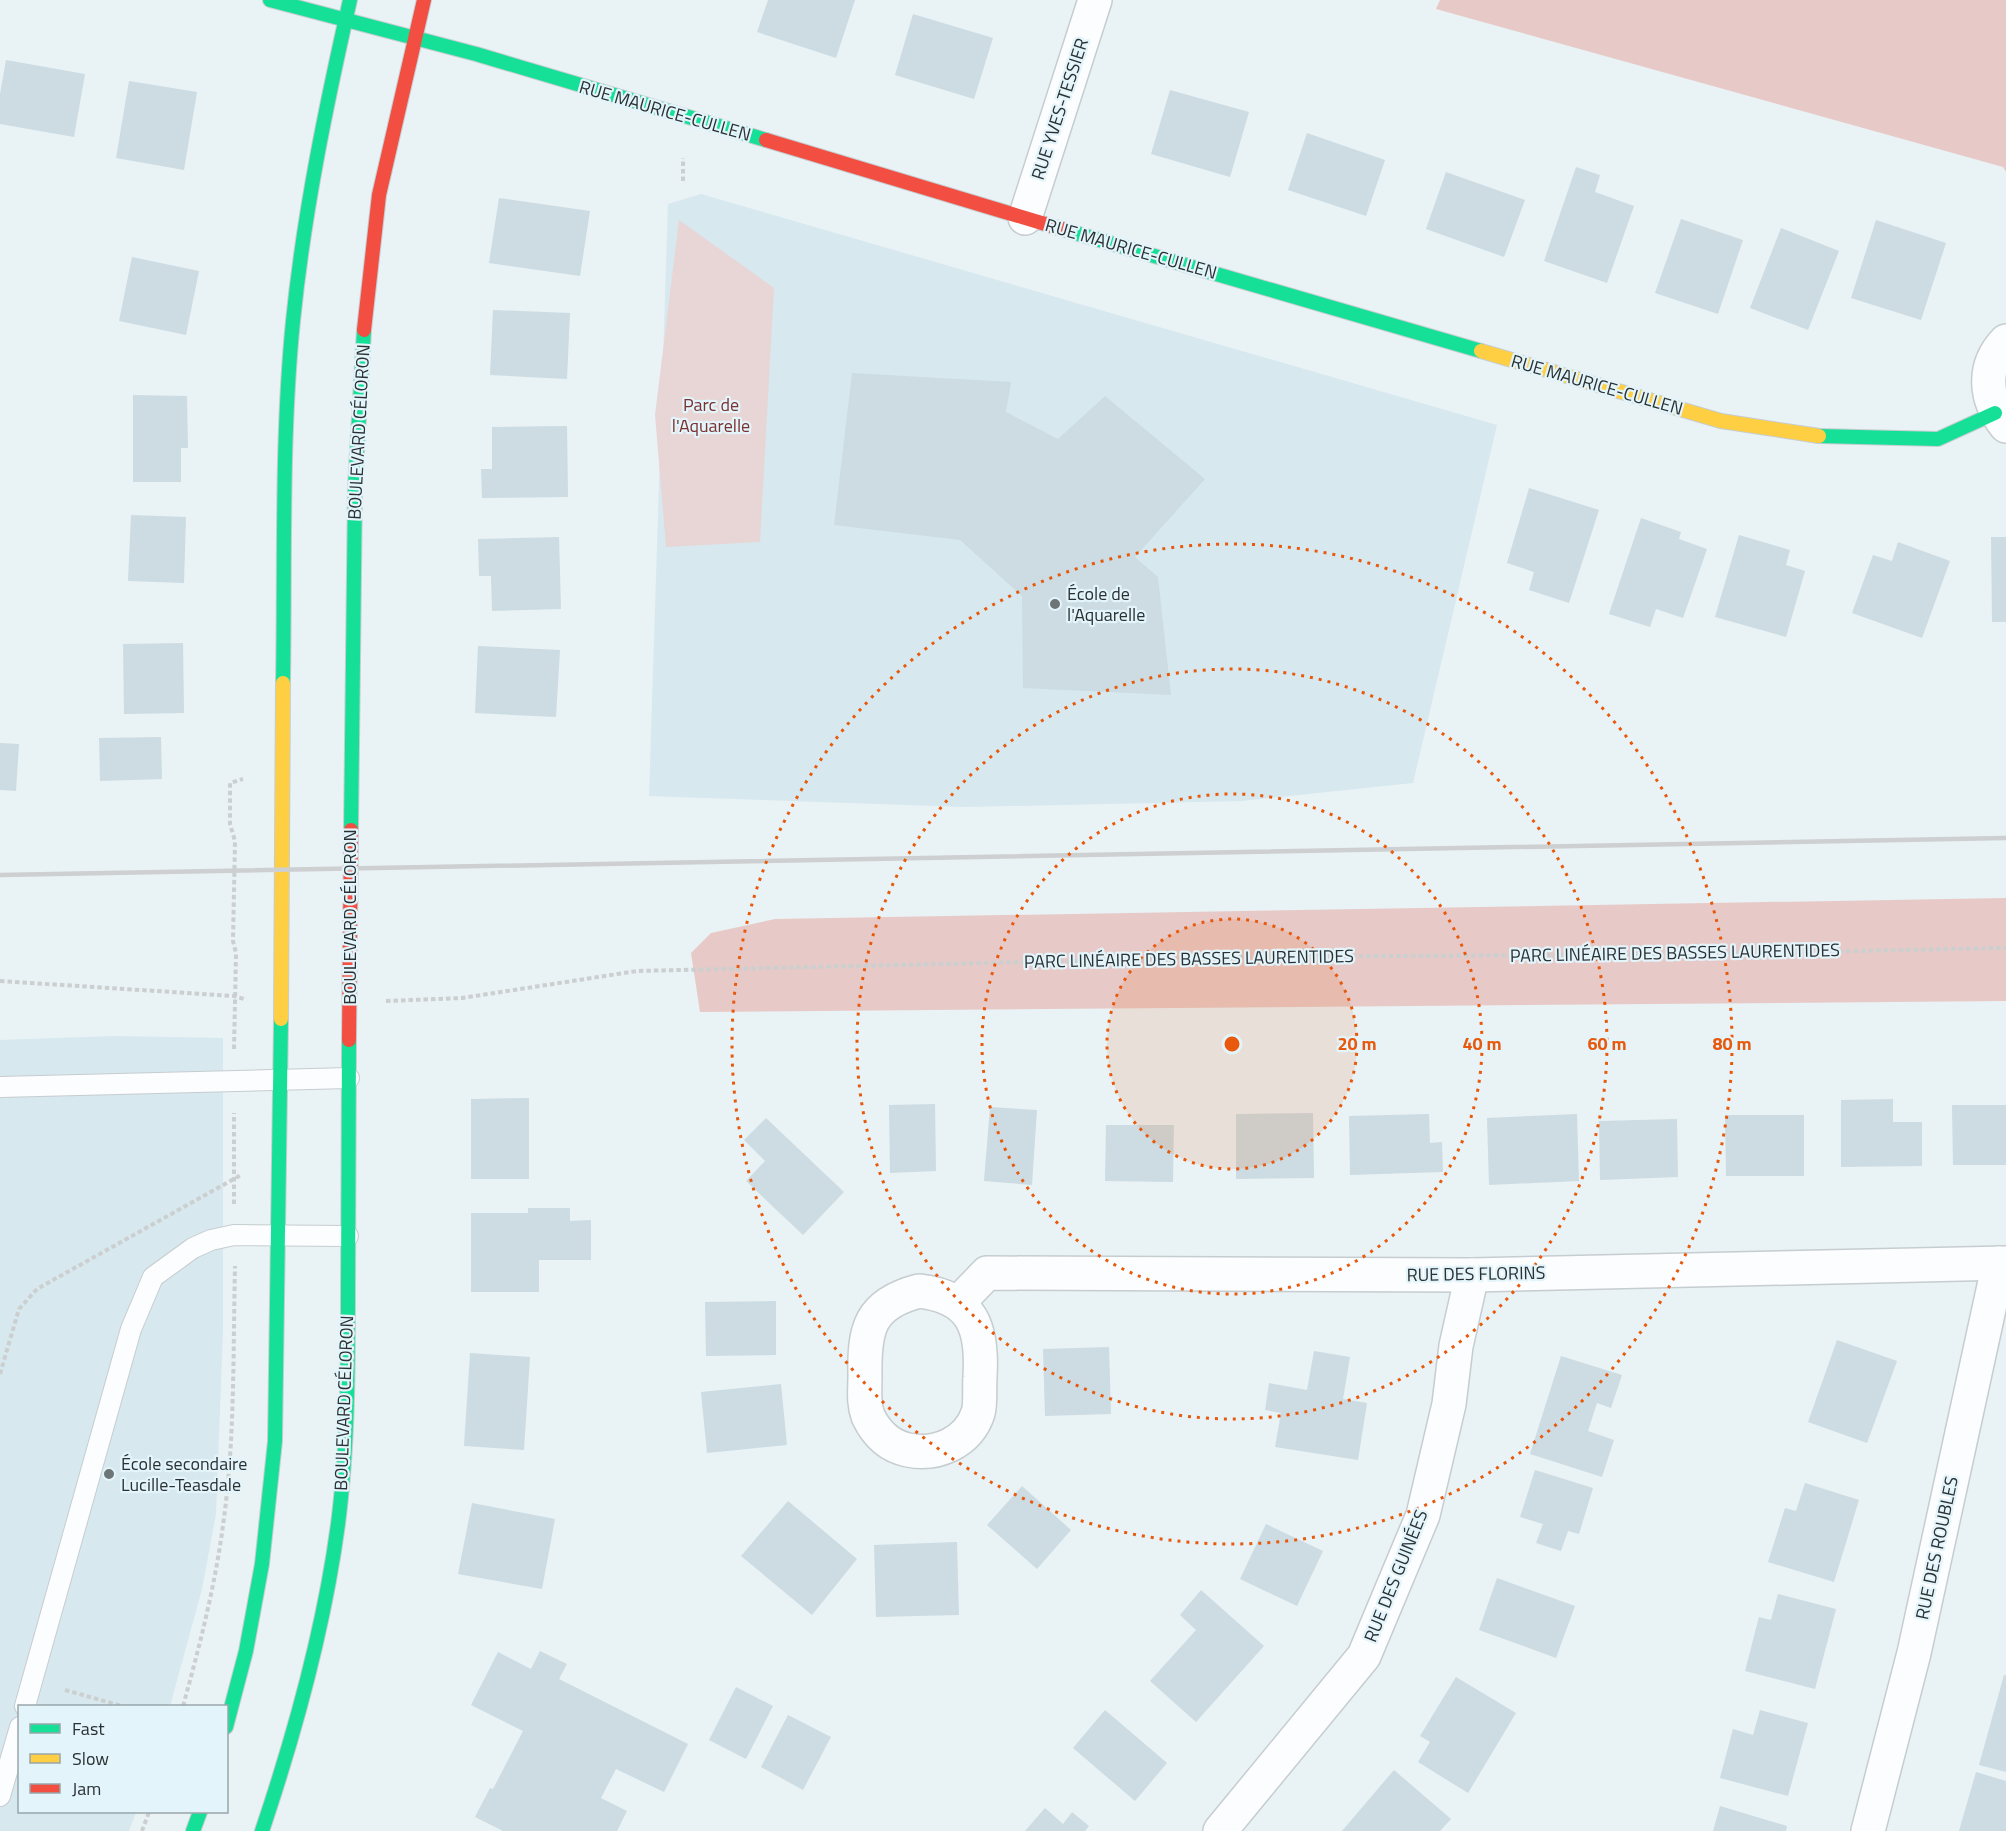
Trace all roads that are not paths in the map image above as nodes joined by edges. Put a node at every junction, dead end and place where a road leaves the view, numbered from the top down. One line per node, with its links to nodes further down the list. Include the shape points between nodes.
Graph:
1 (270, 0): 5 (street, RUE MAURICE-CULLEN)
2 (350, 0): 5 (street)
3 (424, 0): 6 (street, BOULEVARD CÉLORON)
4 (1095, 0): 7 (street, RUE YVES-TESSIER)
5 (344, 19): 6 (street, RUE MAURICE-CULLEN); 11 (street, via 306,212 290,370 282,711)
6 (414, 36): 7 (street, RUE MAURICE-CULLEN); 10 (street, BOULEVARD CÉLORON, via 379,195 360,381 354,551)
7 (1025, 218): 9 (street, RUE MAURICE-CULLEN, via 1720,421 1836,438 1938,439)
8 (2006, 341): 9 (street, RUE MAURICE-CULLEN, via 1988,376 1989,395)
9 (2001, 419)
10 (349, 1078): 11 (lane); 14 (street, BOULEVARD CÉLORON)
11 (281, 1079): 12 (lane); 13 (street)
12 (0, 1087)
13 (279, 1236): 14 (lane); 18 (lane, via 229,1235 211,1240 153,1277 131,1329); 19 (street, via 275,1431 267,1532 246,1651)
14 (348, 1236): 22 (street, BOULEVARD CÉLORON, via 346,1417 335,1544 320,1629 291,1743)
15 (2002, 1263): 16 (street, RUE DES FLORINS); 24 (street, RUE DES ROUBLES, via 1914,1653)
16 (1472, 1275): 17 (street, RUE DES FLORINS, via 987,1273); 23 (street, RUE DES GUINÉES, via 1456,1346 1449,1404 1423,1515 1364,1656)
17 (958, 1303): 17 (street, via 939,1294 919,1292 900,1296 882,1307 870,1324 864,1344 865,1408 885,1440 902,1449 920,1453 938,1450 962,1436 978,1413 982,1351 979,1333 971,1316)
18 (26, 1705)
19 (228, 1719)
20 (18, 1734): 21 (lane)
21 (0, 1796)
22 (262, 1831)
23 (1220, 1831)
24 (1868, 1831)

